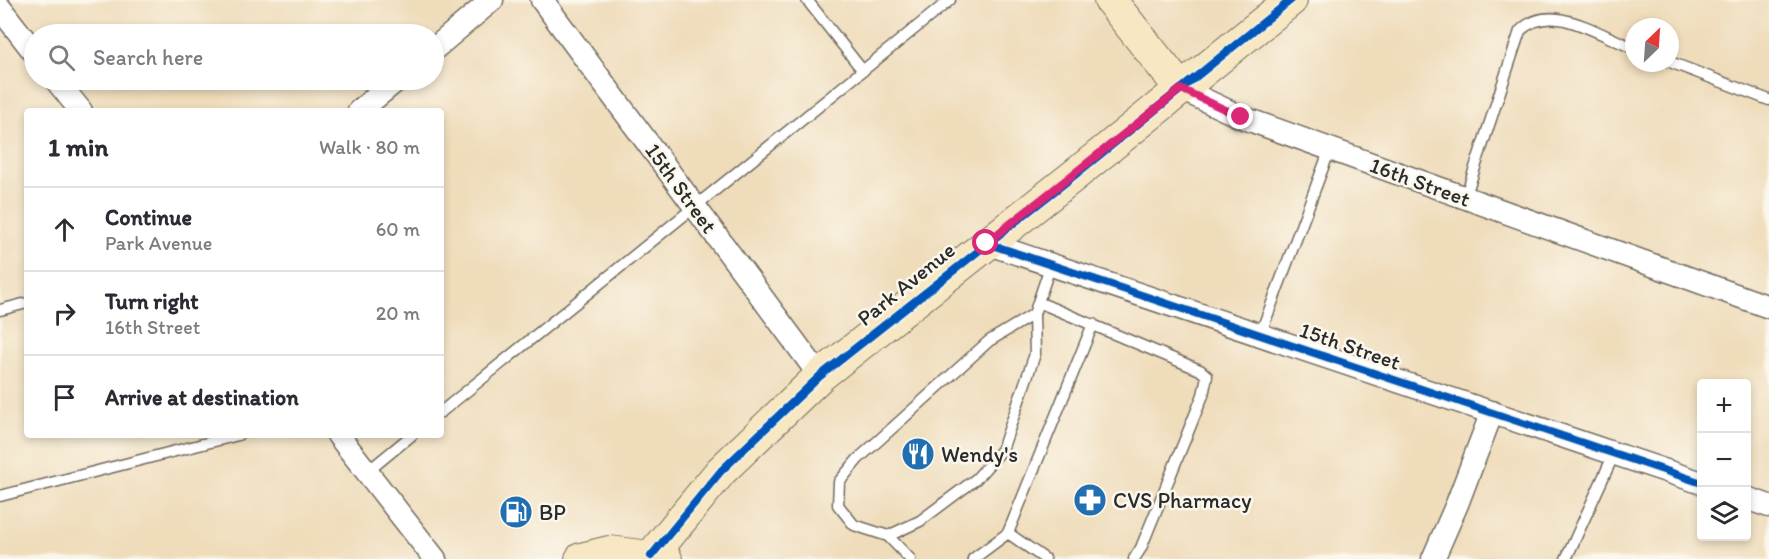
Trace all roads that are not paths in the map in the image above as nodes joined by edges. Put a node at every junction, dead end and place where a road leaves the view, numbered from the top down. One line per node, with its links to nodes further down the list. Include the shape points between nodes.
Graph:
1 (492, 0): 11 (street)
2 (542, 0): 23 (street, 15th Street)
3 (807, 0): 14 (lane)
4 (950, 0): 14 (lane)
5 (1110, 0): 15 (street, 16th Street)
6 (1292, 0): 15 (street, Park Avenue)
7 (1540, 6): 22 (lane, via 1520,31)
8 (0, 8): 10 (street)
9 (1572, 11): 12 (lane, via 1590,18)
10 (24, 39)
11 (444, 41)
12 (1625, 45)
13 (1679, 65): 18 (lane)
14 (863, 71): 23 (lane)
15 (1181, 89): 21 (street, 16th Street, via 1241,117); 24 (street, Park Avenue)
16 (64, 90): 19 (street)
17 (385, 90): 20 (street)
18 (1769, 100)
19 (79, 108)
20 (364, 108)
21 (1330, 149): 22 (street, 16th Street); 32 (lane)
22 (1465, 198): 28 (street, 16th Street)
23 (694, 207): 33 (street, 15th Street); 34 (lane)
24 (986, 243): 25 (street, 15th Street); 33 (street, Park Avenue)
25 (1051, 264): 26 (lane); 32 (street, 15th Street)
26 (1038, 302): 30 (lane); 31 (lane)
27 (24, 304): 29 (lane)
28 (1769, 307)
29 (0, 310)
30 (1034, 314): 46 (lane, via 1035,354 1002,450 976,479 920,521); 46 (lane, via 988,341 858,459 839,482 838,505 854,525)
31 (1093, 324): 45 (lane); 53 (lane, via 1207,376 1203,396)
32 (1260, 335): 35 (street, 15th Street)
33 (820, 376): 47 (street, Park Avenue, via 721,471)
34 (444, 410)
35 (1492, 412): 39 (street, 15th Street); 54 (street)
36 (226, 438): 42 (lane)
37 (340, 438): 40 (street)
38 (408, 438): 40 (lane)
39 (1614, 454): 41 (street, 15th Street); 55 (lane)
40 (367, 472): 48 (street)
41 (1697, 482)
42 (0, 496)
43 (1751, 500): 44 (street)
44 (1769, 506)
45 (1008, 533): 51 (lane); 52 (lane)
46 (888, 536): 50 (lane)
47 (656, 558): 49 (street, via 609,552)
48 (435, 559)
49 (581, 559)
50 (910, 559)
51 (973, 559)
52 (1045, 559)
53 (1134, 559)
54 (1433, 559)
55 (1566, 559)

